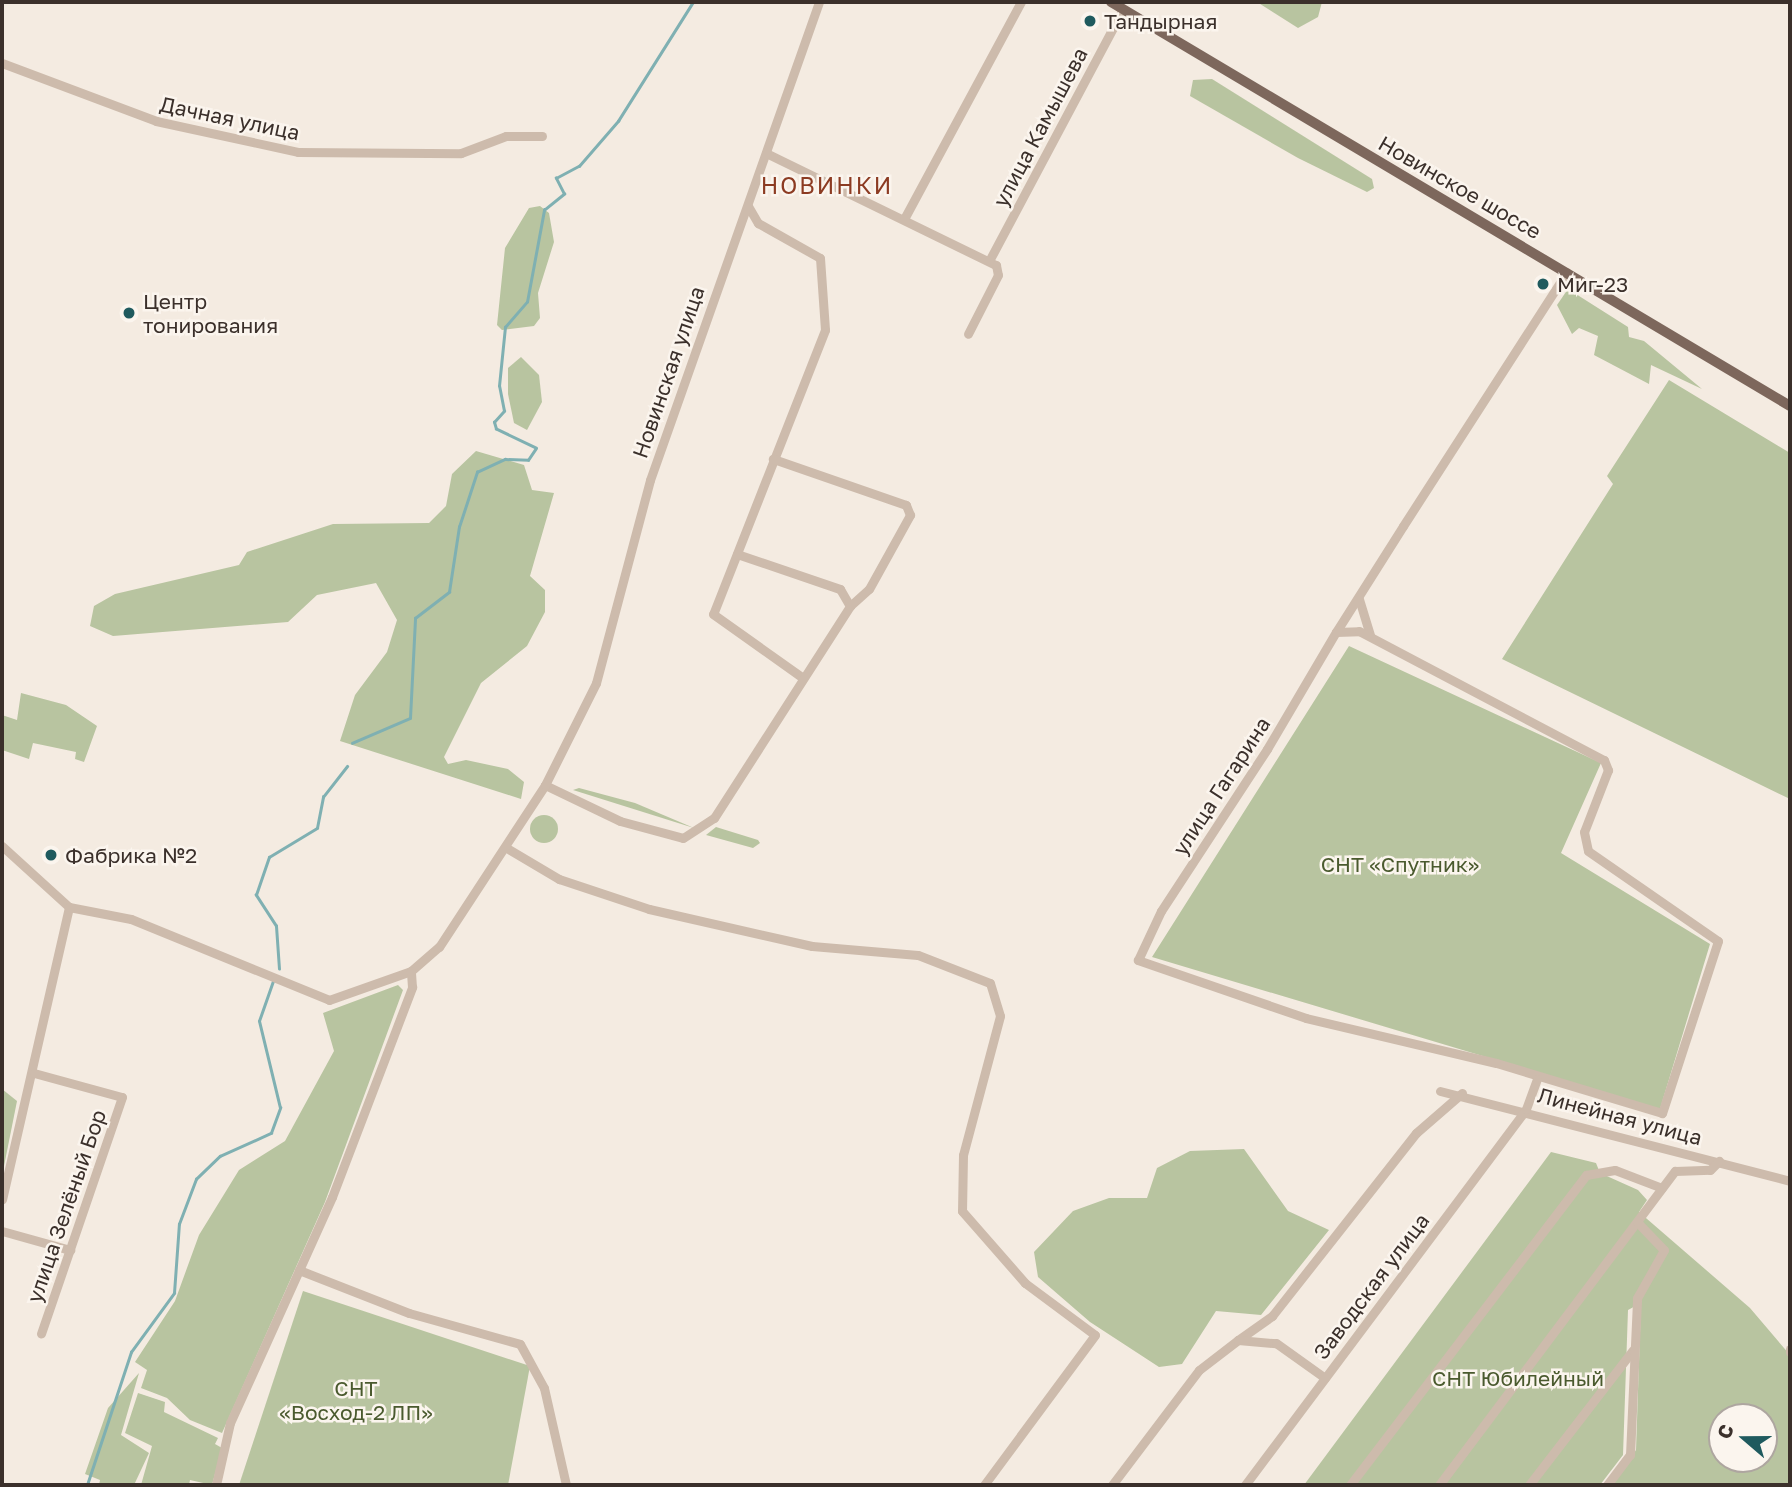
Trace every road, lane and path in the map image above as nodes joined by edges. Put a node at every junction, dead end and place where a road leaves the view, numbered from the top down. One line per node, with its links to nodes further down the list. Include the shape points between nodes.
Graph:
1 (818, 2): 7 (street, Новинская улица)
2 (1021, 2): 9 (street)
3 (1111, 2): 4 (main road, Новинское шоссе)
4 (1123, 9): 12 (street, улица Камышева); 13 (main road, Новинское шоссе)
5 (2, 63): 6 (street, Дачная улица, via 156,121 298,152 461,153 506,136)
6 (542, 136)
7 (766, 153): 8 (street, Новинская улица); 9 (street)
8 (747, 206): 10 (street); 11 (street, Новинская улица)
9 (904, 219): 12 (street)
10 (758, 223): 11 (street); 16 (street, via 814,252 826,279 823,342)
11 (739, 228): 23 (street, Новинская улица, via 650,480 605,661)
12 (989, 261): 14 (street, via 998,275)
13 (1567, 272): 15 (main road, Новинское шоссе); 18 (street, улица Гагарина)
14 (968, 334)
15 (1790, 406)
16 (773, 459): 17 (street); 19 (street, via 910,510 875,579)
17 (737, 554): 19 (street, via 840,589); 22 (street, via 714,618)
18 (1359, 596): 20 (street, улица Гагарина); 21 (street)
19 (850, 606): 22 (street)
20 (1336, 632): 21 (street, via 1347,628); 29 (street, улица Гагарина, via 1161,911 1138,960 1306,1018 1496,1063)
21 (1371, 636): 29 (street, via 1604,760 1608,769 1584,832 1588,851 1718,941 1667,1109 1657,1113)
22 (803, 678): 23 (street, via 714,818 694,835 683,838 620,821)
23 (545, 785): 25 (street, Новинская улица)
24 (2, 846): 26 (street)
25 (505, 847): 27 (street, Новинская улица, via 439,947); 47 (street, via 559,879 649,909 812,946 918,955 989,984 1000,1016 963,1154 962,1210 1025,1283 1095,1335)
26 (69, 907): 27 (street, via 131,919 328,1000); 28 (street, via 45,995)
27 (411, 971): 40 (street, via 412,987)
28 (34, 1073): 36 (street); 39 (street, улица Зелёный Бор, via 122,1097)
29 (1537, 1079): 32 (street, Заводская улица)
30 (1440, 1091): 31 (street, Линейная улица)
31 (1462, 1093): 32 (street, Линейная улица); 42 (street, via 1416,1133 1272,1316)
32 (1526, 1109): 33 (street, Линейная улица); 44 (street, Заводская улица)
33 (1718, 1161): 34 (street, Линейная улица); 35 (street, via 1710,1170 1678,1169)
34 (1790, 1181)
35 (1662, 1188): 37 (street); 50 (street, via 1606,1170 1580,1182)
36 (2, 1199)
37 (1637, 1222): 43 (street, via 1664,1250 1637,1294); 51 (street)
38 (2, 1231): 39 (street)
39 (70, 1250): 41 (street, улица Зелёный Бор)
40 (299, 1270): 45 (street, via 255,1357); 46 (street, via 409,1313 520,1344 544,1388)
41 (41, 1333)
42 (1238, 1340): 44 (street, via 1276,1343); 48 (street, via 1182,1391)
43 (1633, 1350): 52 (street); 53 (street, via 1632,1450)
44 (1325, 1378): 49 (street, Заводская улица)
45 (216, 1485)
46 (566, 1485)
47 (984, 1485)
48 (1112, 1485)
49 (1245, 1485)
50 (1350, 1485)
51 (1439, 1485)
52 (1530, 1485)
53 (1607, 1485)

